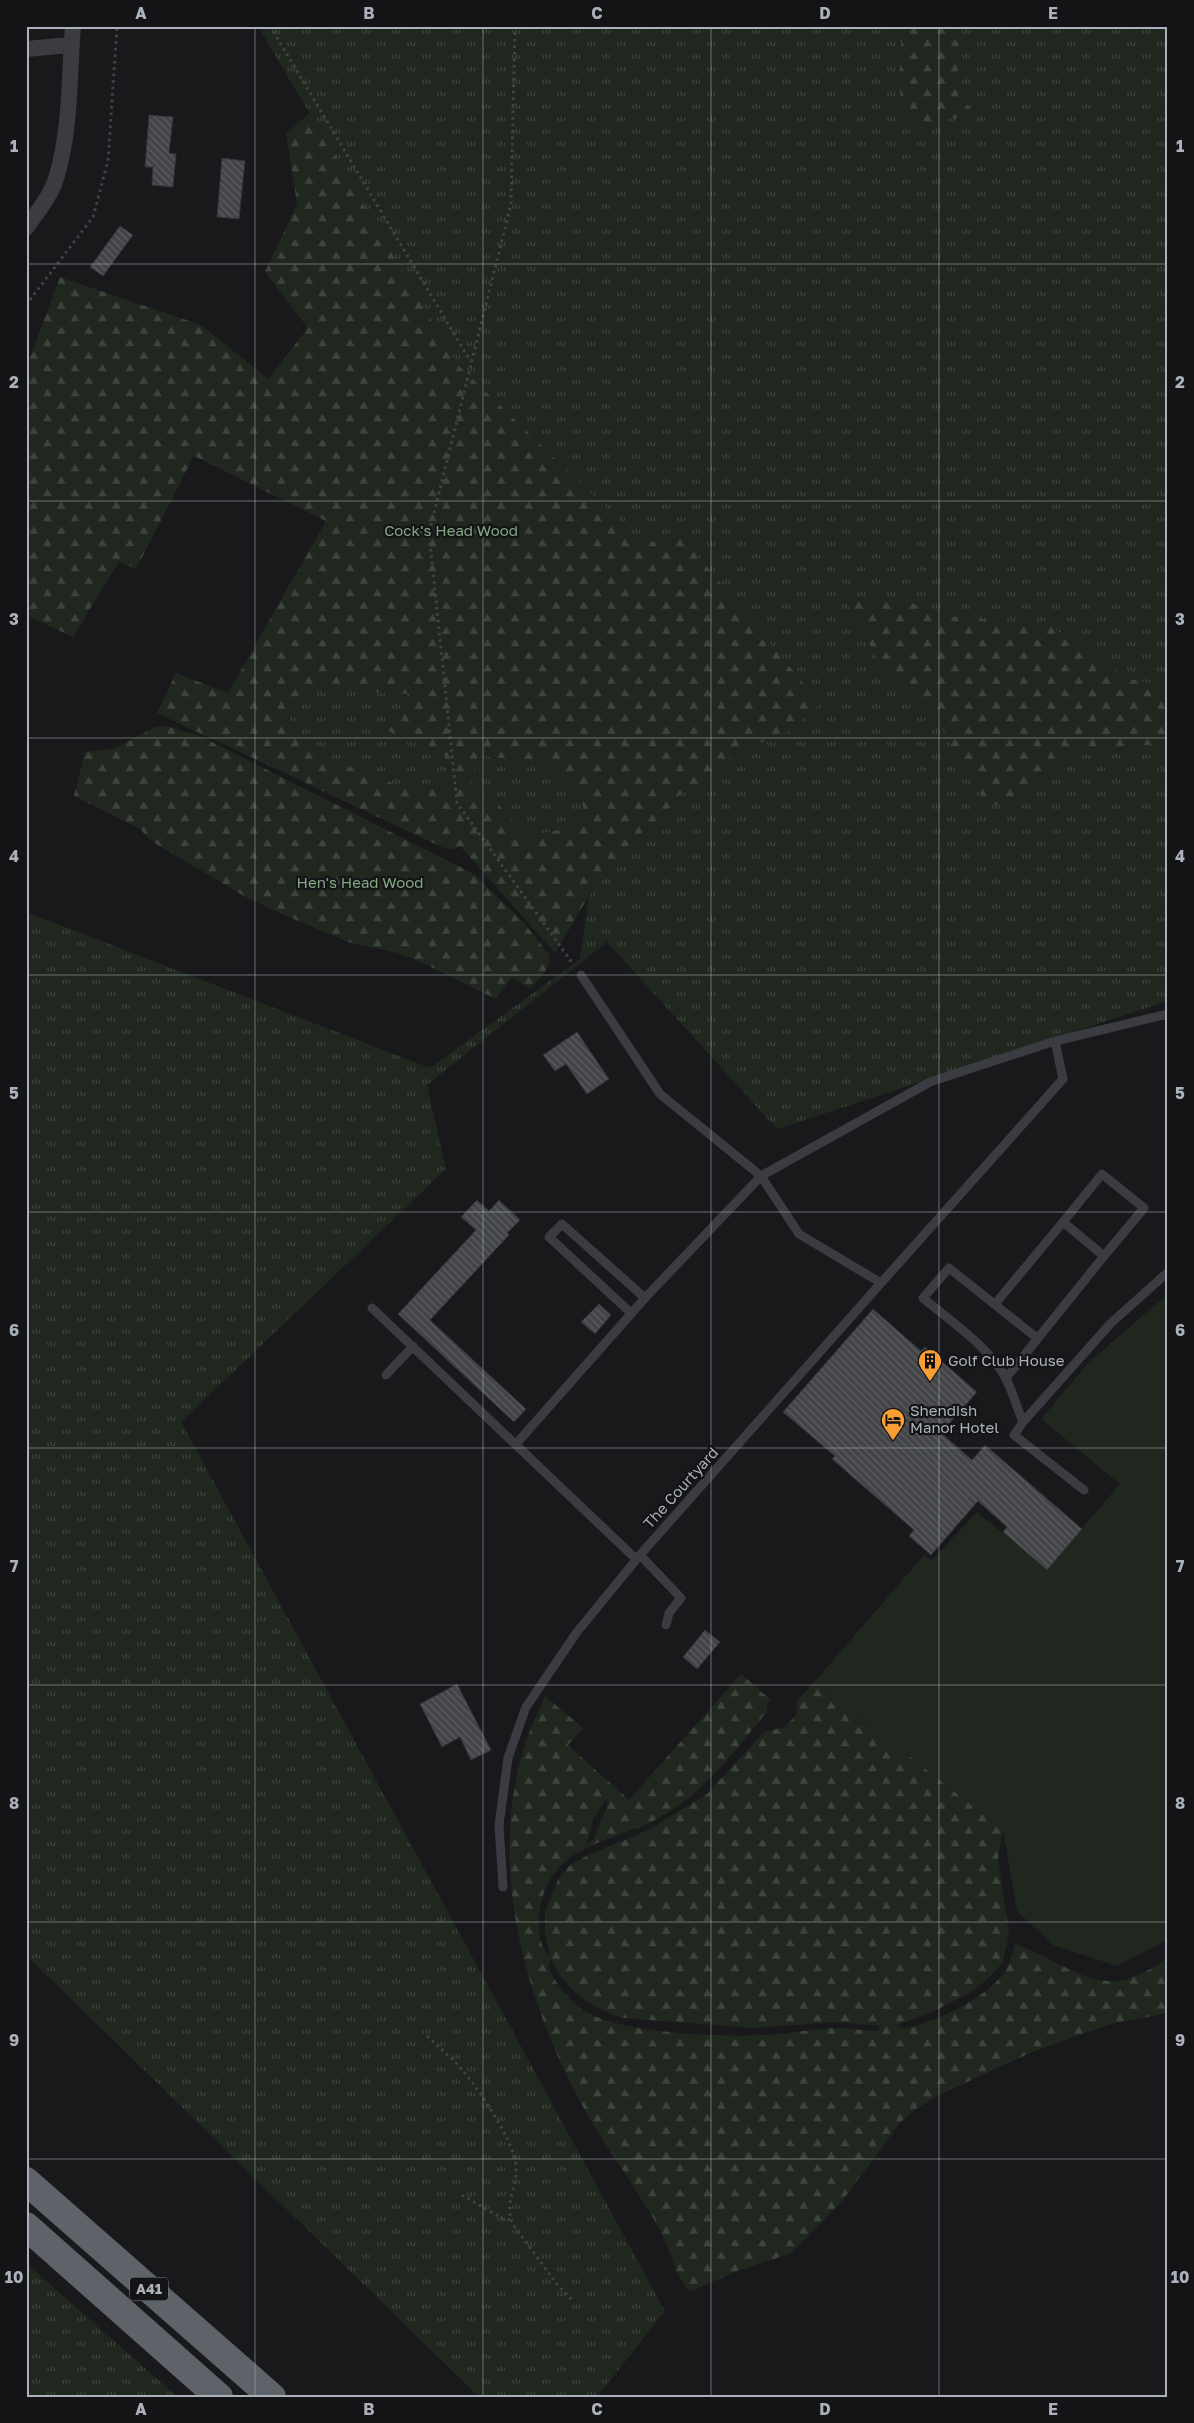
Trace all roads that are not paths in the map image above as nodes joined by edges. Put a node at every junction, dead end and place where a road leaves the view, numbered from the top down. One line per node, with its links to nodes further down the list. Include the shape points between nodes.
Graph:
1 (72, 26): 2 (street)
2 (71, 45): 3 (street); 4 (street, via 68,105 57,177)
3 (26, 49)
4 (26, 228)
5 (581, 975): 8 (lane, via 660,1094)
6 (1168, 1016): 7 (lane)
7 (1055, 1040): 8 (lane, via 930,1082); 12 (lane, The Courtyard, via 1063,1079)
8 (761, 1176): 12 (lane, via 799,1234); 13 (lane)
9 (1063, 1222): 10 (lane); 10 (lane, via 1102,1174 1144,1208); 14 (lane)
10 (1104, 1256): 17 (lane)
11 (1168, 1272): 21 (lane, via 1111,1324)
12 (881, 1283): 24 (lane, The Courtyard)
13 (645, 1298): 16 (lane); 16 (lane, via 562,1224 550,1237)
14 (995, 1304): 17 (lane); 20 (lane, via 949,1268 923,1298 981,1347)
15 (372, 1308): 18 (lane)
16 (631, 1313): 22 (lane)
17 (1037, 1338): 20 (lane)
18 (413, 1346): 19 (lane); 22 (lane)
19 (386, 1375)
20 (1006, 1378): 21 (lane)
21 (1023, 1422): 23 (lane, via 1014,1435)
22 (516, 1444): 24 (lane)
23 (1084, 1490)
24 (638, 1557): 25 (lane, via 681,1598 669,1613); 26 (lane, The Courtyard, via 578,1632 526,1707 508,1758 499,1825)
25 (666, 1626)
26 (503, 1888)
27 (26, 2180): 30 (highway, A41)
28 (26, 2226): 29 (highway, A41)
29 (219, 2397)
30 (272, 2397)

